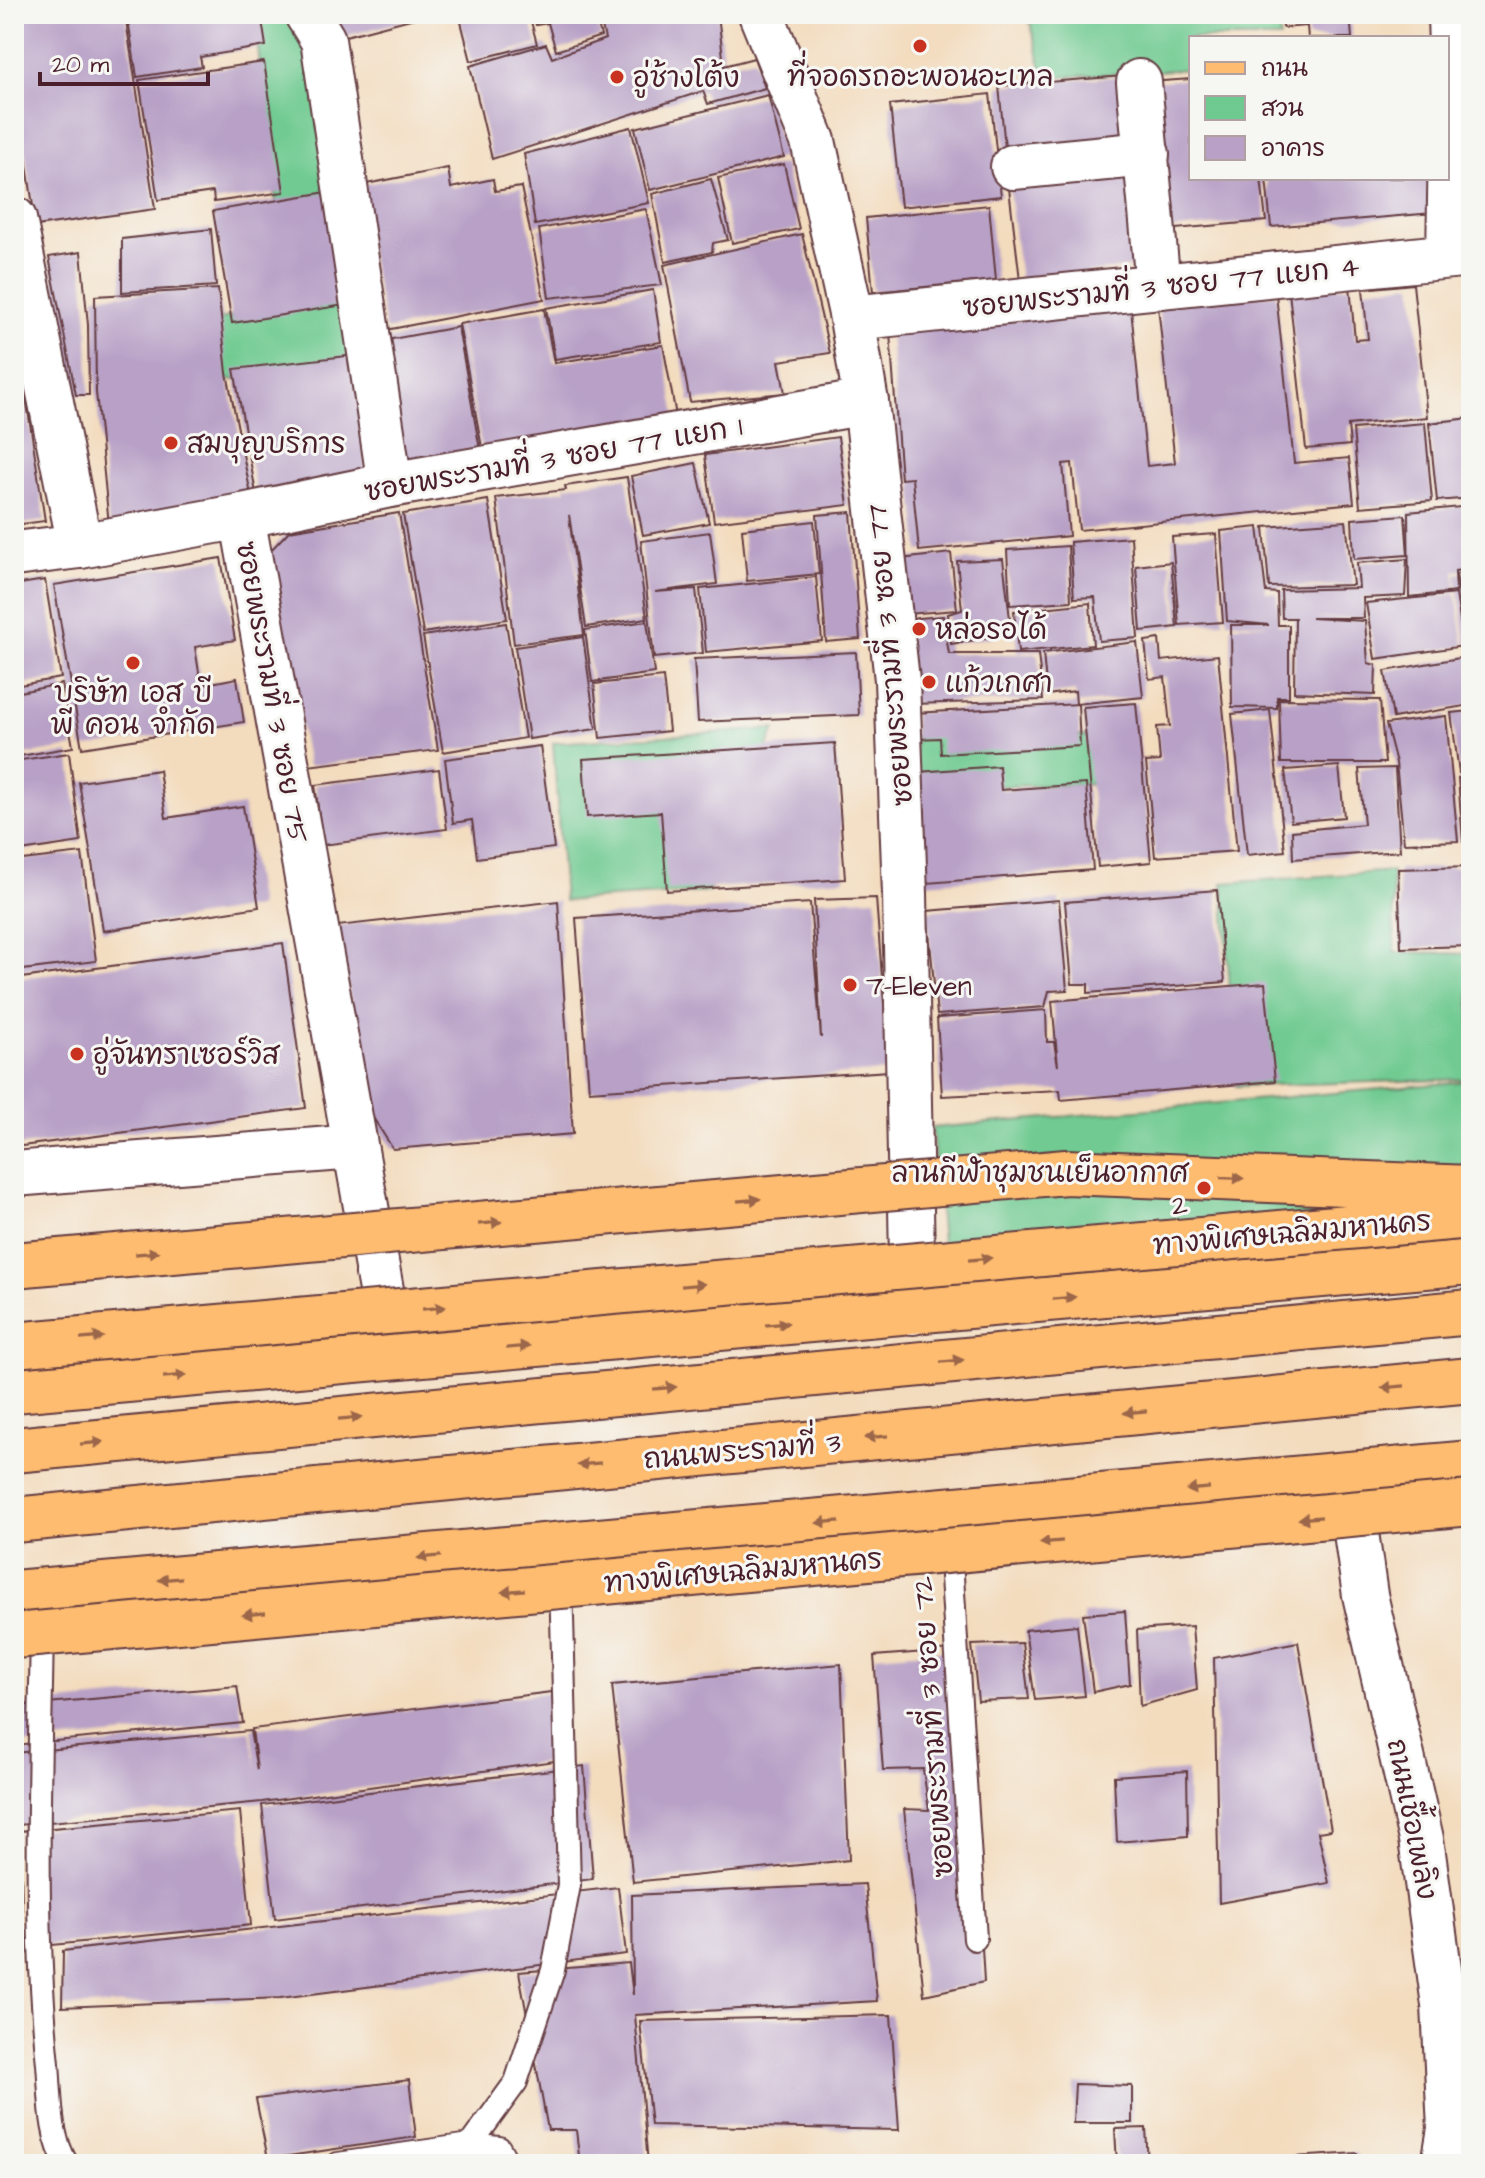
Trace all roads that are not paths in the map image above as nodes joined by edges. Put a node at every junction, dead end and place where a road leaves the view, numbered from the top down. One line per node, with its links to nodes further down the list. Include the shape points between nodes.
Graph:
1 (307, 14): 12 (street, via 323,40)
2 (761, 14): 10 (street, ซอยพระรามที่ 3 ซอย 77, via 813,141)
3 (1450, 14): 8 (street)
4 (1139, 82): 5 (street)
5 (1147, 154): 6 (street); 9 (street)
6 (1013, 167)
7 (14, 219): 14 (street)
8 (1460, 255): 9 (street, ซอยพระรามที่ 3 ซอย 77 แยก 4)
9 (1158, 286): 10 (street, ซอยพระรามที่ 3 ซอย 77 แยก 4)
10 (852, 318): 11 (street, ซอยพระรามที่ 3 ซอย 77)
11 (866, 402): 12 (street, ซอยพระรามที่ 3 ซอย 77 แยก 1); 22 (street, ซอยพระรามที่ 3 ซอย 77, via 897,680)
12 (390, 485): 13 (street, ซอยพระรามที่ 3 ซอย 77 แยก 1)
13 (242, 516): 14 (street, ซอยพระรามที่ 3 ซอย 75); 16 (street, ซอยพระรามที่ 3 ซอย 75)
14 (80, 546): 15 (street, ซอยพระรามที่ 3 ซอย 75)
15 (14, 554)
16 (355, 1147): 17 (street); 25 (street, ซอยพระรามที่ 3 ซอย 75)
17 (14, 1174)
18 (1471, 1188): 21 (main road, one-way to 18, bridge, via 1066,1172)
19 (1471, 1216): 24 (main road, ทางพิเศษเฉลิมมหานคร, one-way to 19, bridge)
20 (1471, 1262): 22 (main road, one-way to 20)
21 (14, 1265)
22 (913, 1312): 25 (main road, one-way to 22)
23 (1471, 1312): 28 (main road, one-way to 23)
24 (14, 1345)
25 (393, 1357): 27 (main road, one-way to 25)
26 (1471, 1380): 33 (main road, ถนนพระรามที่ 3, one-way to 33)
27 (14, 1390)
28 (14, 1450)
29 (1471, 1463): 30 (main road)
30 (1348, 1477): 32 (main road, one-way to 32); 42 (street, ถนนเชื้อเพลิง, via 1365,1595 1421,1839 1442,1990 1450,2129)
31 (1471, 1503): 36 (main road, ทางพิเศษเฉลิมมหานคร, one-way to 36, bridge)
32 (947, 1511): 34 (main road, one-way to 34); 37 (lane, ซอยพระรามที่ 3 ซอย 72)
33 (14, 1520)
34 (560, 1546): 35 (main road, one-way to 35); 38 (lane, via 569,1885 553,1970 516,2082)
35 (28, 1591): 39 (lane, via 40,1971 56,2143)
36 (14, 1636)
37 (975, 1939)
38 (470, 2145): 40 (lane); 41 (lane, via 499,2148)
39 (67, 2164)
40 (338, 2164)
41 (508, 2164)
42 (1444, 2164)

